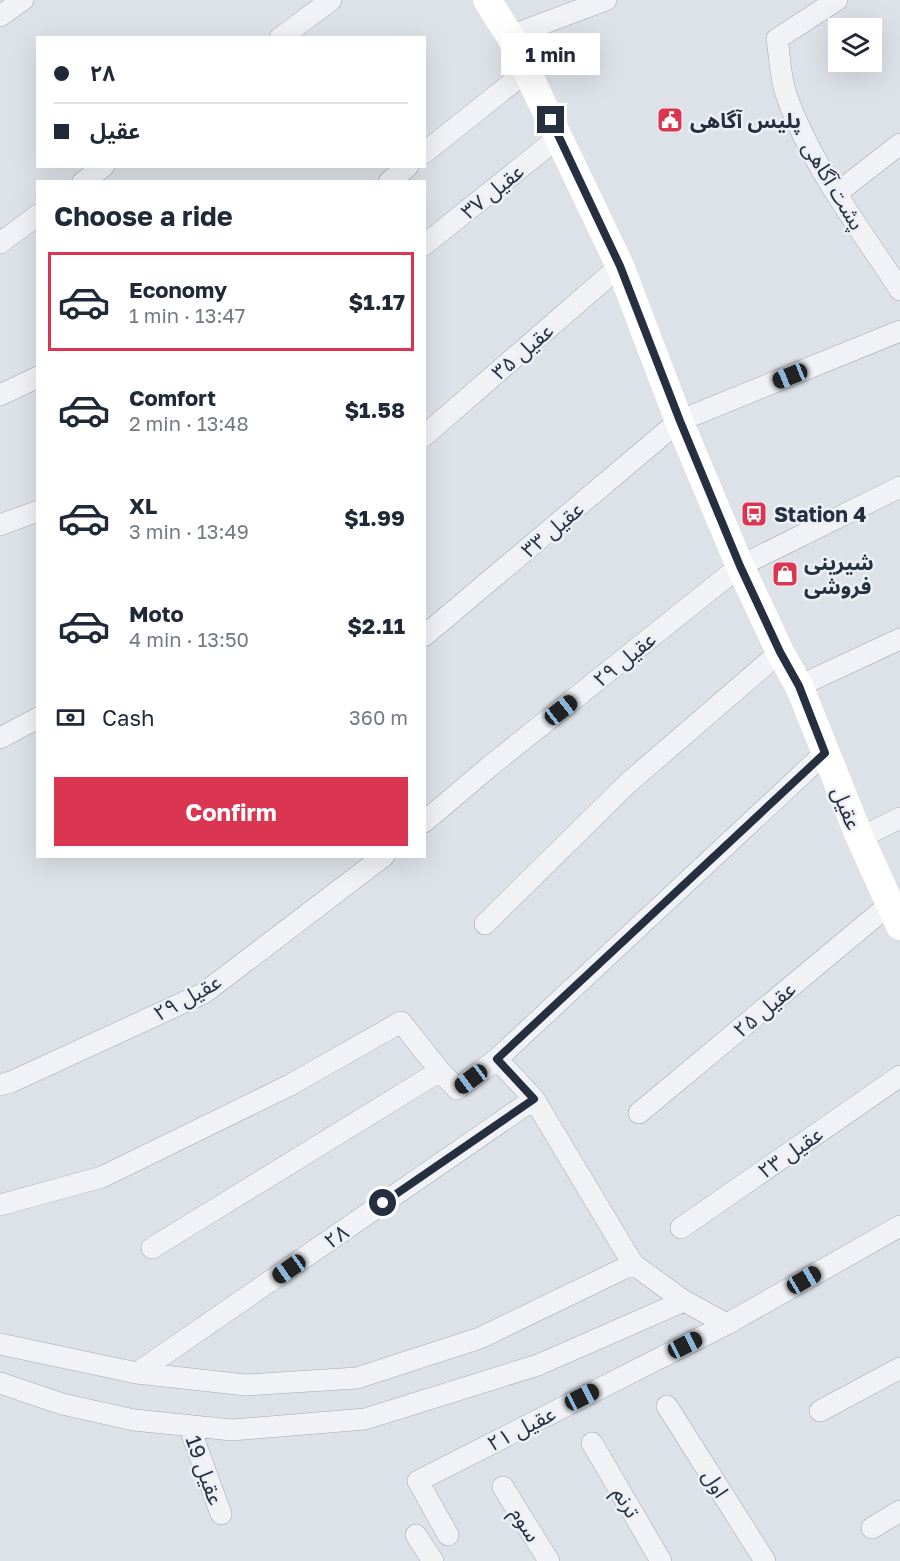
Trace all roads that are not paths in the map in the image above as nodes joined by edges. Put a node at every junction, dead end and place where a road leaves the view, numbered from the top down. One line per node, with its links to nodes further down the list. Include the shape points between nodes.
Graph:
1 (23, 0): 6 (street)
2 (331, 0): 7 (street)
3 (487, 0): 8 (main road, عقیل)
4 (606, 0): 8 (street)
5 (837, 0): 17 (street, پشت آگاهی, via 777,39 785,91 796,120)
6 (0, 16)
7 (283, 36)
8 (510, 36): 9 (main road, عقیل)
9 (527, 70): 10 (main road, عقیل); 12 (street)
10 (559, 137): 20 (street, عقیل ۳۷); 21 (main road, عقیل)
11 (900, 144): 17 (street)
12 (426, 151)
13 (101, 168): 15 (street)
14 (406, 168): 16 (street)
15 (86, 180)
16 (391, 180)
17 (837, 192): 22 (street, پشت آگاهی)
18 (36, 216): 19 (street)
19 (0, 243)
20 (426, 243)
21 (620, 266): 26 (main road, عقیل); 27 (street, عقیل ۳۵)
22 (900, 290)
23 (900, 331): 26 (street, عقیل ۳۳)
24 (36, 378): 25 (street)
25 (0, 395)
26 (680, 421): 31 (main road, عقیل); 32 (street, عقیل ۳۳)
27 (426, 434)
28 (900, 487): 31 (street, عقیل ۲۹)
29 (36, 512): 30 (street)
30 (0, 525)
31 (740, 566): 34 (main road, عقیل); 40 (street, عقیل ۲۹)
32 (426, 634)
33 (900, 639): 35 (street)
34 (780, 652): 35 (main road, عقیل); 44 (street, via 627,784)
35 (799, 686): 38 (main road, عقیل)
36 (36, 719): 37 (street)
37 (0, 738)
38 (825, 753): 41 (main road, عقیل); 45 (street)
39 (900, 818): 41 (street)
40 (426, 820)
41 (860, 838): 43 (main road, عقیل)
42 (381, 858): 48 (street, عقیل ۲۹, via 204,993)
43 (895, 916): 50 (street, عقیل ۲۵)
44 (485, 924)
45 (497, 1059): 46 (street, via 457,1089); 49 (street)
46 (440, 1071): 51 (street, via 401,1022 290,1085 102,1176); 54 (street)
47 (900, 1076): 53 (street, عقیل ۲۳)
48 (0, 1085)
49 (534, 1099): 55 (street); 60 (street, ۲۸)
50 (639, 1113)
51 (0, 1205)
52 (900, 1226): 57 (street, عقیل ۲۱)
53 (681, 1228)
54 (152, 1248)
55 (633, 1264): 56 (street); 60 (street, via 480,1338 357,1378 246,1385)
56 (684, 1301): 57 (street); 64 (street, via 538,1365 365,1419 232,1430)
57 (727, 1324): 71 (street, عقیل ۲۱, via 418,1481)
58 (0, 1344): 60 (street)
59 (900, 1368): 63 (street)
60 (137, 1373)
61 (0, 1383): 64 (street, via 62,1404 134,1420)
62 (667, 1406): 75 (street, اول)
63 (820, 1411)
64 (189, 1426): 68 (street, عقیل 19)
65 (592, 1443): 74 (street, ترنم)
66 (503, 1487): 73 (street, سوم)
67 (900, 1511): 69 (street)
68 (222, 1514)
69 (872, 1528)
70 (416, 1535): 72 (street)
71 (448, 1535)
72 (433, 1561)
73 (549, 1561)
74 (661, 1561)
75 (765, 1561)

